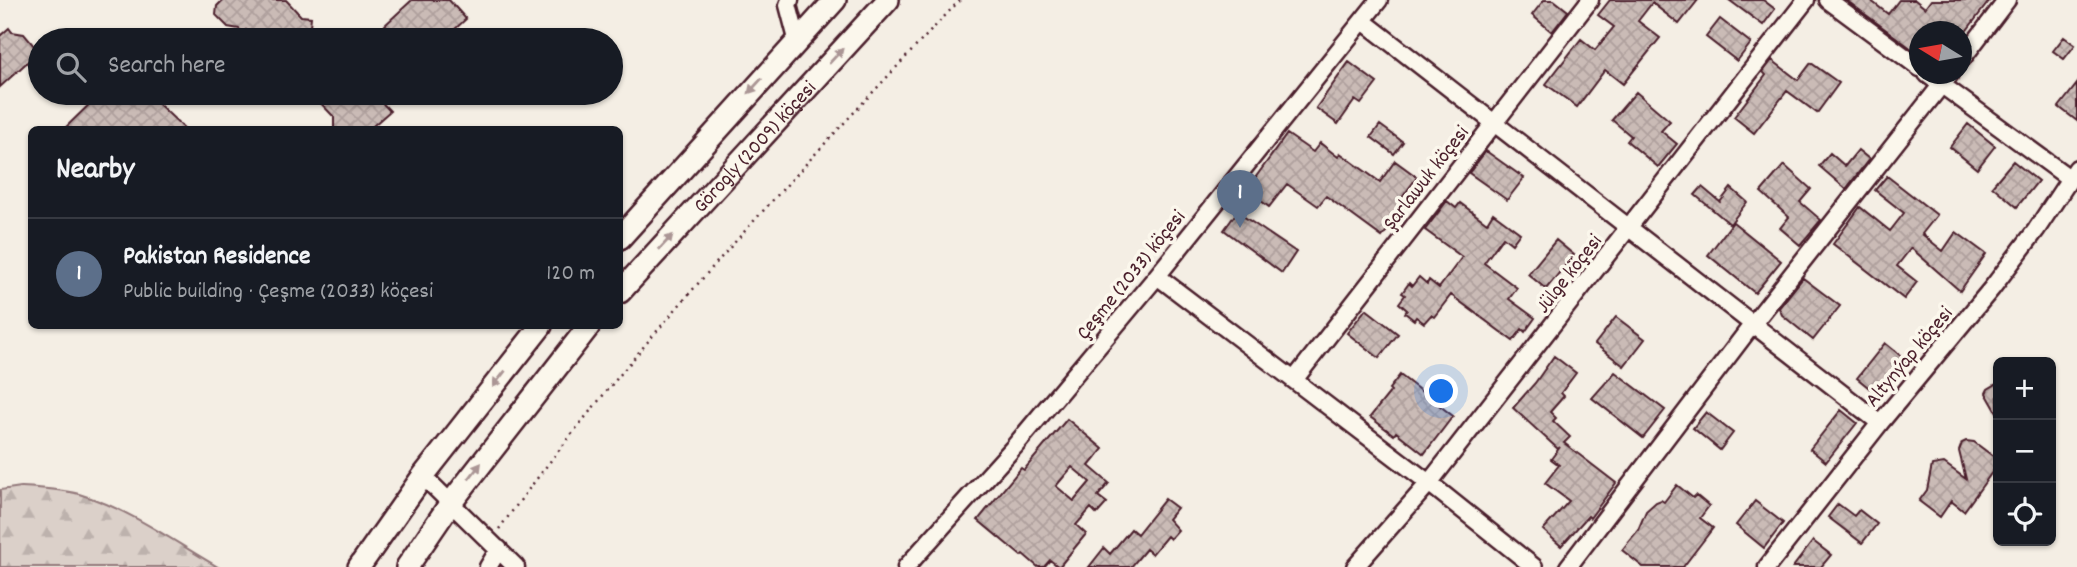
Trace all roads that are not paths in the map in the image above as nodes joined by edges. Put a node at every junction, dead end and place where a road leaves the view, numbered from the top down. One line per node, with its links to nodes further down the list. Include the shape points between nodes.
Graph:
1 (790, 0): 10 (street)
2 (835, 0): 10 (main road, Görogly (2009) köçesi)
3 (888, 0): 20 (main road, Görogly (2009) köçesi, one-way to 3)
4 (1379, 0): 9 (street, Çeşme (2033) köçesi)
5 (1590, 0): 15 (street, Şarlawuk köçesi)
6 (1806, 0): 17 (street, Jülge köçesi)
7 (1828, 0): 12 (street)
8 (2007, 0): 11 (street)
9 (1363, 21): 15 (street); 19 (street, Çeşme (2033) köçesi)
10 (797, 39): 18 (main road, Görogly (2009) köçesi, one-way to 18)
11 (1972, 46)
12 (1909, 60)
13 (1942, 84): 21 (street)
14 (1953, 84): 16 (street)
15 (1493, 123): 17 (street); 24 (street, Şarlawuk köçesi)
16 (2073, 173): 25 (street, Altynýap köçesi, via 2028,241)
17 (1629, 229): 21 (street); 27 (street, Jülge köçesi)
18 (623, 235)
19 (1157, 276): 24 (street); 34 (street, Çeşme (2033) köçesi)
20 (623, 289)
21 (1752, 325): 25 (street); 37 (street)
22 (539, 329): 26 (main road, one-way to 26)
23 (587, 329): 28 (main road, one-way to 23)
24 (1294, 380): 27 (street)
25 (1880, 423): 38 (street, Altynýap köçesi)
26 (423, 475): 28 (street); 30 (main road)
27 (1429, 483): 35 (street, Jülge köçesi); 36 (street)
28 (450, 504): 29 (street); 31 (main road)
29 (495, 545): 32 (street); 33 (street)
30 (359, 567)
31 (407, 567)
32 (488, 567)
33 (516, 567)
34 (906, 567)
35 (1355, 567)
36 (1534, 567)
37 (1568, 567)
38 (1767, 567)

